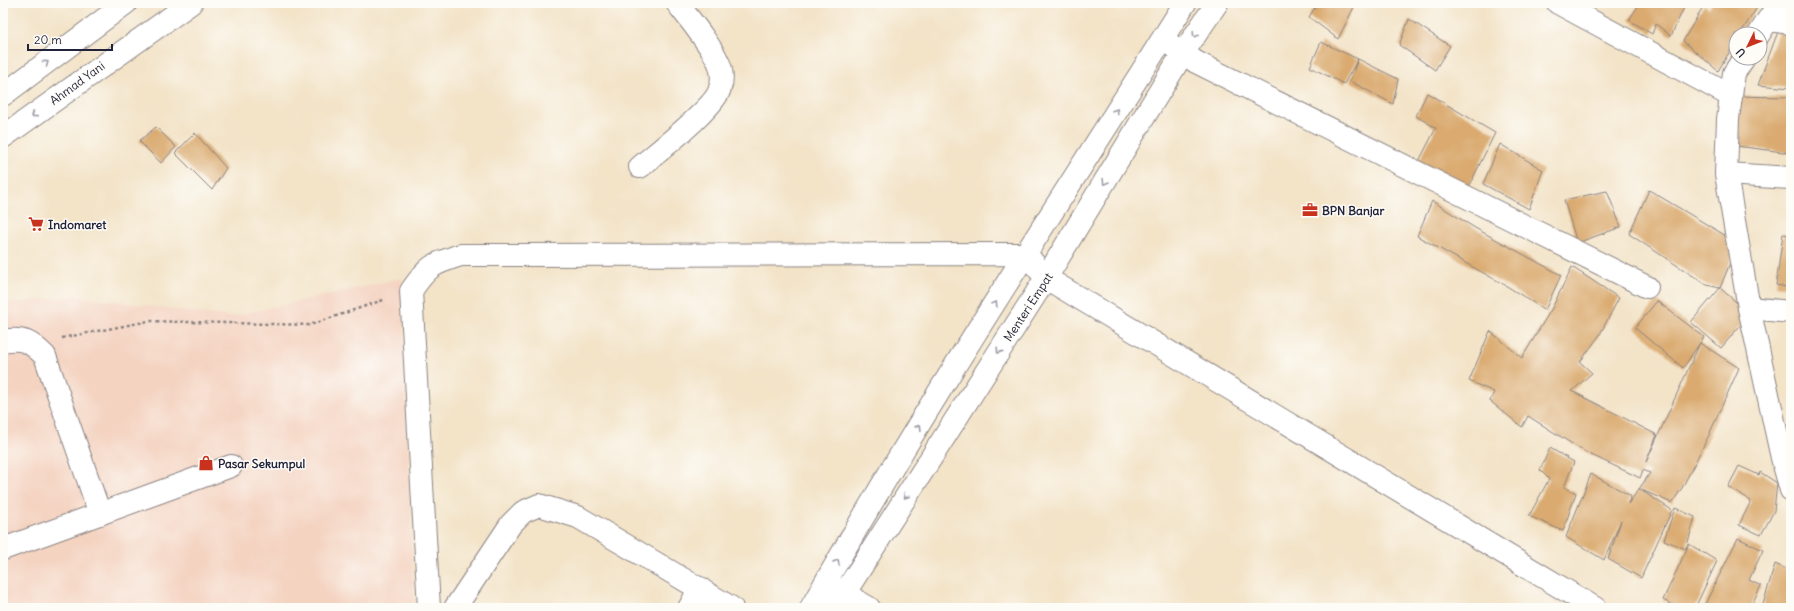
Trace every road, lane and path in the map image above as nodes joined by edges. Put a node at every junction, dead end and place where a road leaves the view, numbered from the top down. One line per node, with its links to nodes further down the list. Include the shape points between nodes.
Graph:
1 (126, 3): 12 (main road, one-way to 1)
2 (191, 3): 14 (main road, Ahmad Yani, one-way to 14)
3 (677, 3): 17 (main road, via 708,45 721,69 720,89 708,107)
4 (1185, 3): 9 (main road, Menteri Empat)
5 (1217, 3): 10 (main road, Menteri Empat, one-way to 10)
6 (1558, 3): 13 (main road)
7 (1769, 19): 8 (main road)
8 (1791, 23)
9 (1162, 39): 10 (main road); 15 (main road, Menteri Empat, one-way to 9)
10 (1183, 53): 16 (main road, Menteri Empat); 22 (main road, via 1196,62)
11 (1739, 66): 13 (main road, via 1734,73)
12 (3, 95)
13 (1731, 96): 18 (main road)
14 (3, 137)
15 (1098, 140): 16 (main road); 20 (main road, Menteri Empat)
16 (1122, 153): 21 (main road, Menteri Empat, one-way to 21)
17 (640, 167)
18 (1726, 174): 19 (main road); 24 (main road)
19 (1791, 178)
20 (1026, 254): 21 (main road); 23 (main road, via 461,255 438,262 424,272); 28 (main road, Menteri Empat, one-way to 20)
21 (1046, 278): 31 (main road, Menteri Empat, one-way to 31); 43 (main road)
22 (1647, 288)
23 (411, 291): 27 (path, via 310,325 149,321); 37 (main road)
24 (1749, 308): 25 (main road); 29 (main road)
25 (1791, 312)
26 (3, 342): 27 (main road, via 14,339)
27 (32, 343): 33 (main road, via 45,356)
28 (902, 453): 31 (main road); 36 (main road, Menteri Empat, one-way to 28, via 858,525)
29 (1787, 458): 32 (main road)
30 (231, 466): 33 (main road)
31 (924, 468): 36 (main road, Menteri Empat, one-way to 36)
32 (1791, 490)
33 (100, 514): 34 (main road)
34 (3, 549)
35 (700, 588): 38 (main road, via 578,517 539,505 523,512 511,524); 39 (main road); 40 (main road)
36 (834, 595): 41 (main road, Menteri Empat); 42 (main road)
37 (429, 608)
38 (455, 608)
39 (689, 608)
40 (732, 608)
41 (811, 608)
42 (869, 608)
43 (1595, 608)

